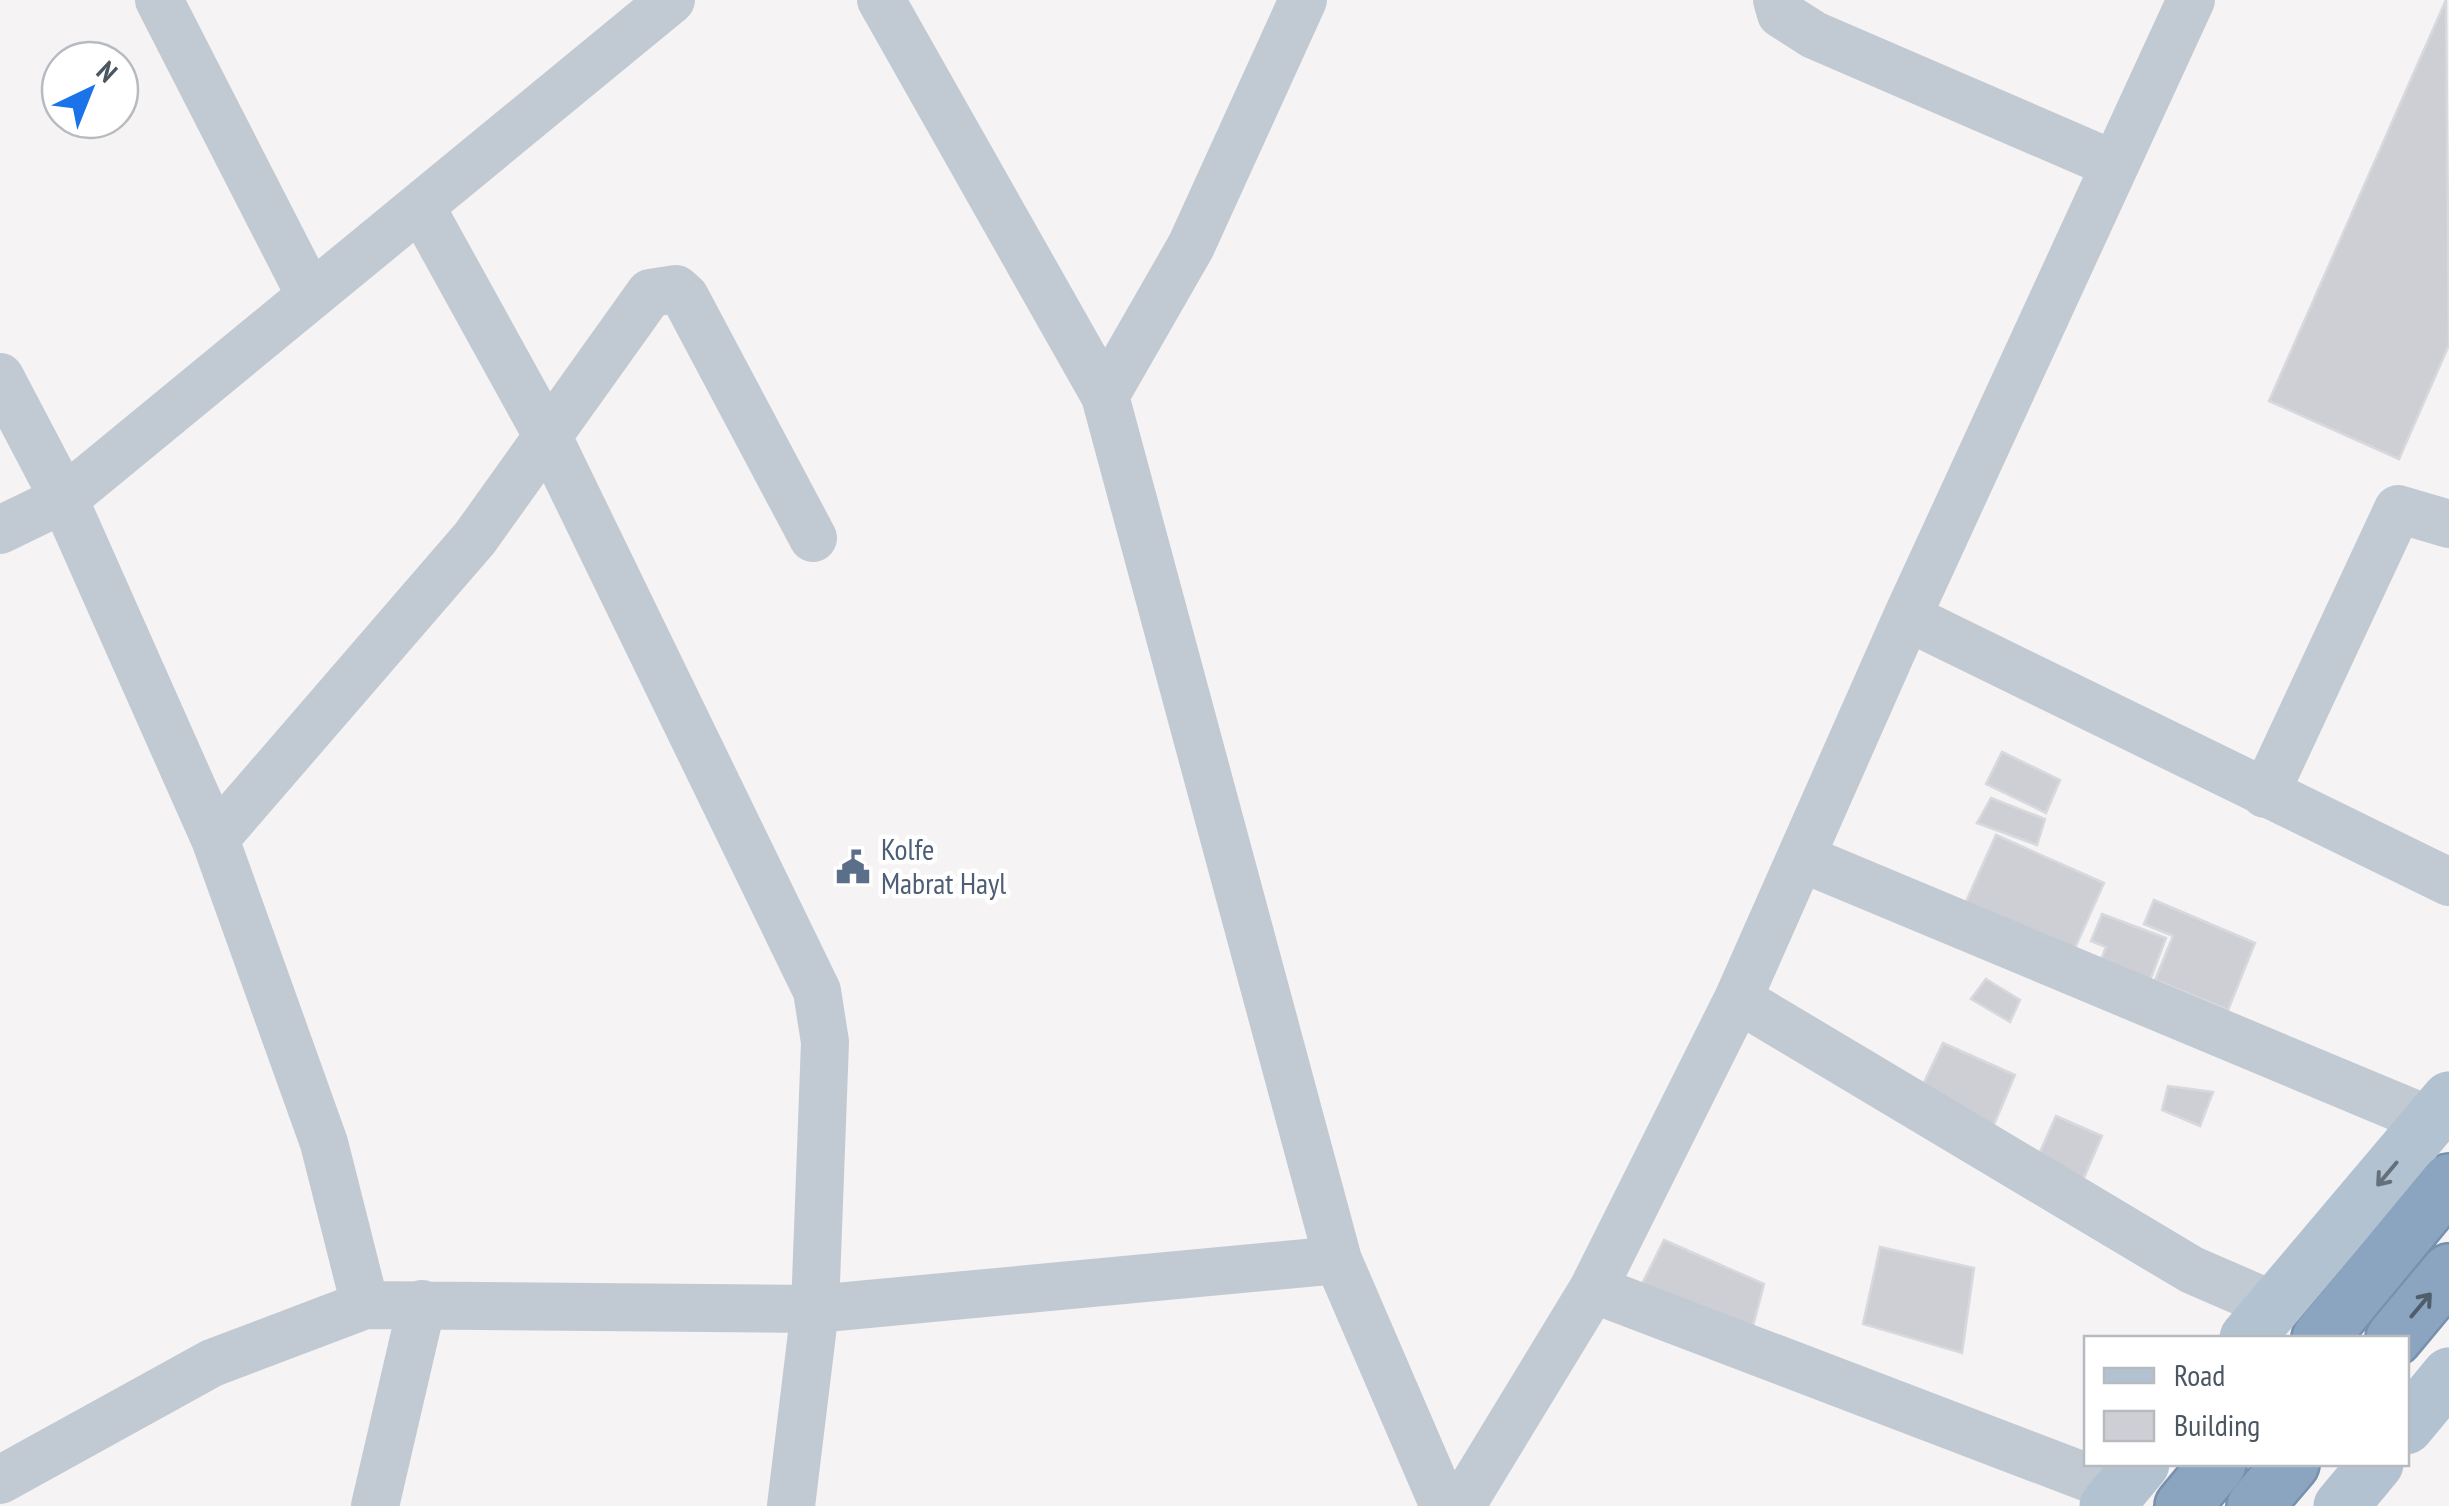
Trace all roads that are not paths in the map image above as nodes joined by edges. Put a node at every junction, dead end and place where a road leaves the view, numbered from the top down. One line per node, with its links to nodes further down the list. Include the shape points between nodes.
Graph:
1 (159, 0): 9 (street)
2 (671, 0): 8 (street)
3 (881, 0): 11 (street)
4 (1303, 0): 11 (street, via 1192,246)
5 (1777, 0): 7 (street, via 1781,14 1814,35)
6 (2190, 0): 7 (street)
7 (2115, 166): 17 (street)
8 (421, 207): 9 (street); 12 (street)
9 (309, 293): 13 (street)
10 (0, 376): 13 (street)
11 (1105, 396): 25 (street)
12 (548, 437): 16 (street, via 650,292 676,288); 19 (street, via 475,538); 30 (street, via 818,991 825,1042)
13 (64, 498): 15 (street); 19 (street)
14 (2449, 524): 18 (street, via 2398,510)
15 (0, 530)
16 (813, 538)
17 (1907, 617): 18 (street); 20 (street)
18 (2265, 794): 21 (street)
19 (214, 840): 28 (street, via 324,1143)
20 (1804, 859): 22 (street); 23 (street)
21 (2449, 882)
22 (1738, 1000): 27 (street); 31 (street, via 2192,1270)
23 (2440, 1110): 31 (main road, one-way to 31)
24 (2449, 1182): 32 (highway)
25 (1338, 1260): 30 (street); 43 (street)
26 (2449, 1272): 33 (highway, one-way to 26)
27 (1594, 1288): 40 (street); 44 (street)
28 (366, 1304): 29 (street); 39 (street, via 212,1363)
29 (422, 1304): 30 (street); 41 (street)
30 (815, 1309): 42 (street)
31 (2261, 1322)
32 (2322, 1336)
33 (2396, 1336)
34 (2448, 1378): 35 (main road)
35 (2409, 1424)
36 (2216, 1466): 45 (highway)
37 (2288, 1466): 46 (highway)
38 (2374, 1466): 47 (main road)
39 (0, 1480)
40 (2123, 1487)
41 (375, 1506)
42 (790, 1506)
43 (1444, 1506)
44 (1461, 1506)
45 (2182, 1506)
46 (2256, 1506)
47 (2341, 1506)

